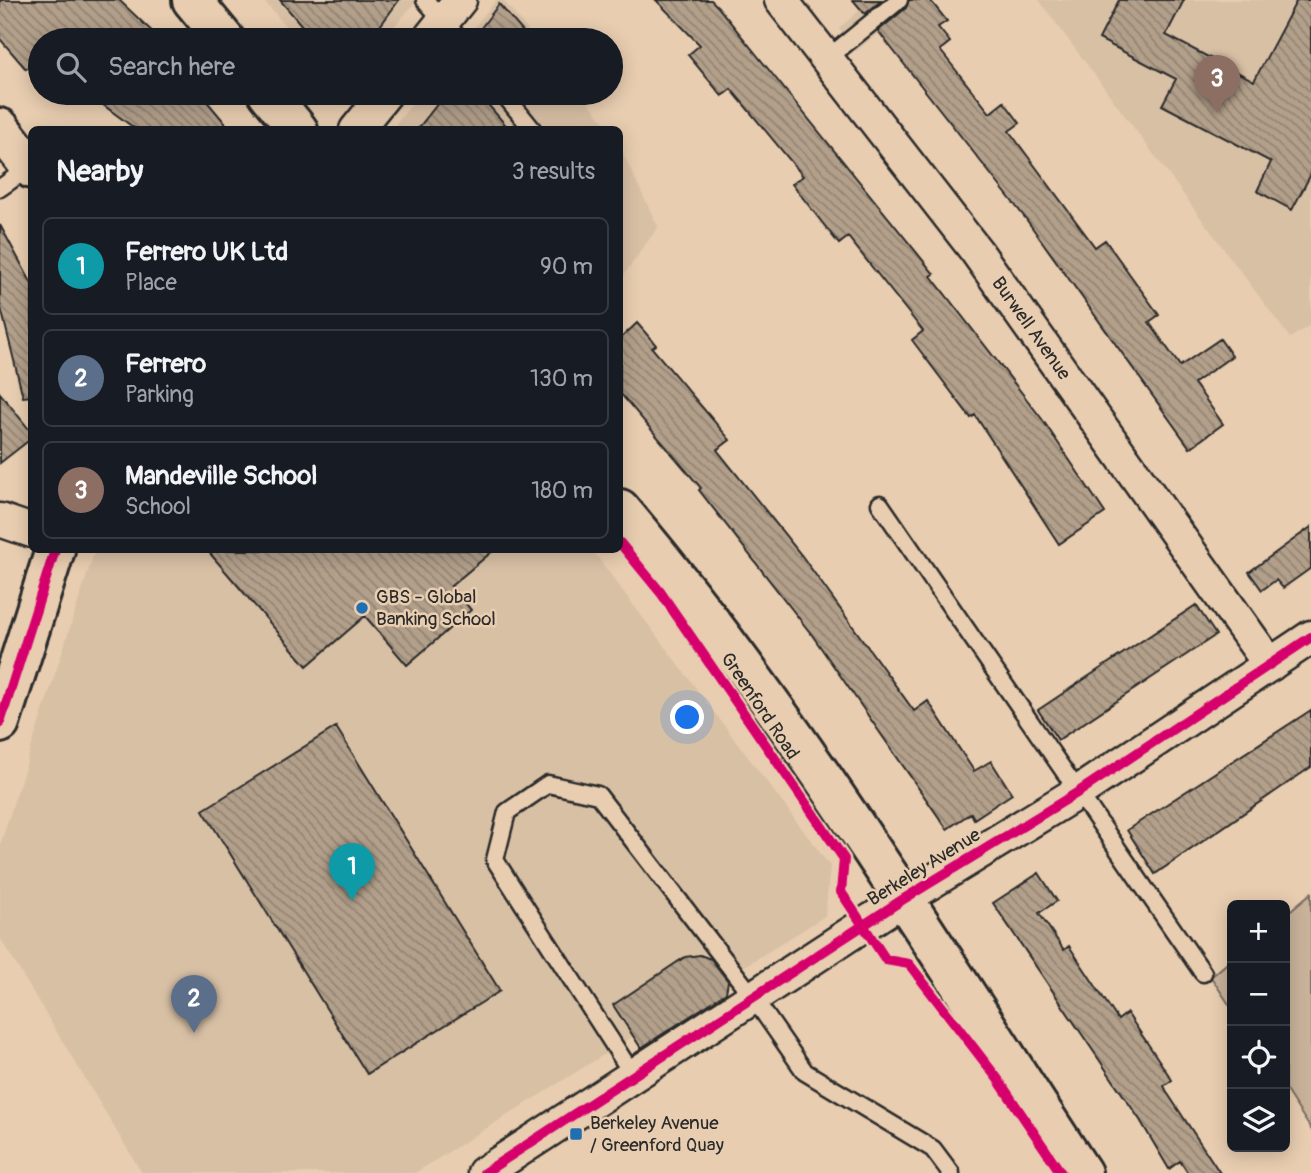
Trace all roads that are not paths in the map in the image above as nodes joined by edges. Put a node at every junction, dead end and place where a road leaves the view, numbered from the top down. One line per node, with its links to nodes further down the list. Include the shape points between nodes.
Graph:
1 (192, 0): 4 (main road)
2 (781, 0): 5 (street, Burwell Avenue)
3 (899, 0): 5 (lane)
4 (215, 28)
5 (828, 58): 20 (street, Burwell Avenue, via 977,252)
6 (278, 105): 9 (main road)
7 (376, 105): 10 (street)
8 (513, 105): 11 (lane)
9 (295, 126)
10 (359, 126)
11 (530, 126)
12 (0, 128): 13 (main road)
13 (21, 175)
14 (880, 504): 22 (lane)
15 (623, 513): 23 (main road, Greenford Road, via 688,590 819,773)
16 (0, 520): 17 (street)
17 (28, 530)
18 (54, 553): 21 (main road)
19 (1311, 637): 20 (street, Berkeley Avenue)
20 (1270, 665): 22 (street, Berkeley Avenue)
21 (0, 723)
22 (1080, 792): 23 (street, Berkeley Avenue); 24 (lane)
23 (902, 900): 25 (street, Berkeley Avenue); 29 (main road, Greenford Road)
24 (1203, 973)
25 (753, 997): 26 (street, Berkeley Avenue); 26 (lane, via 598,796 548,784 507,812 495,860); 28 (lane, via 805,1072 933,1149)
26 (633, 1075): 27 (street, Berkeley Avenue)
27 (484, 1173)
28 (951, 1173)
29 (1083, 1173)

